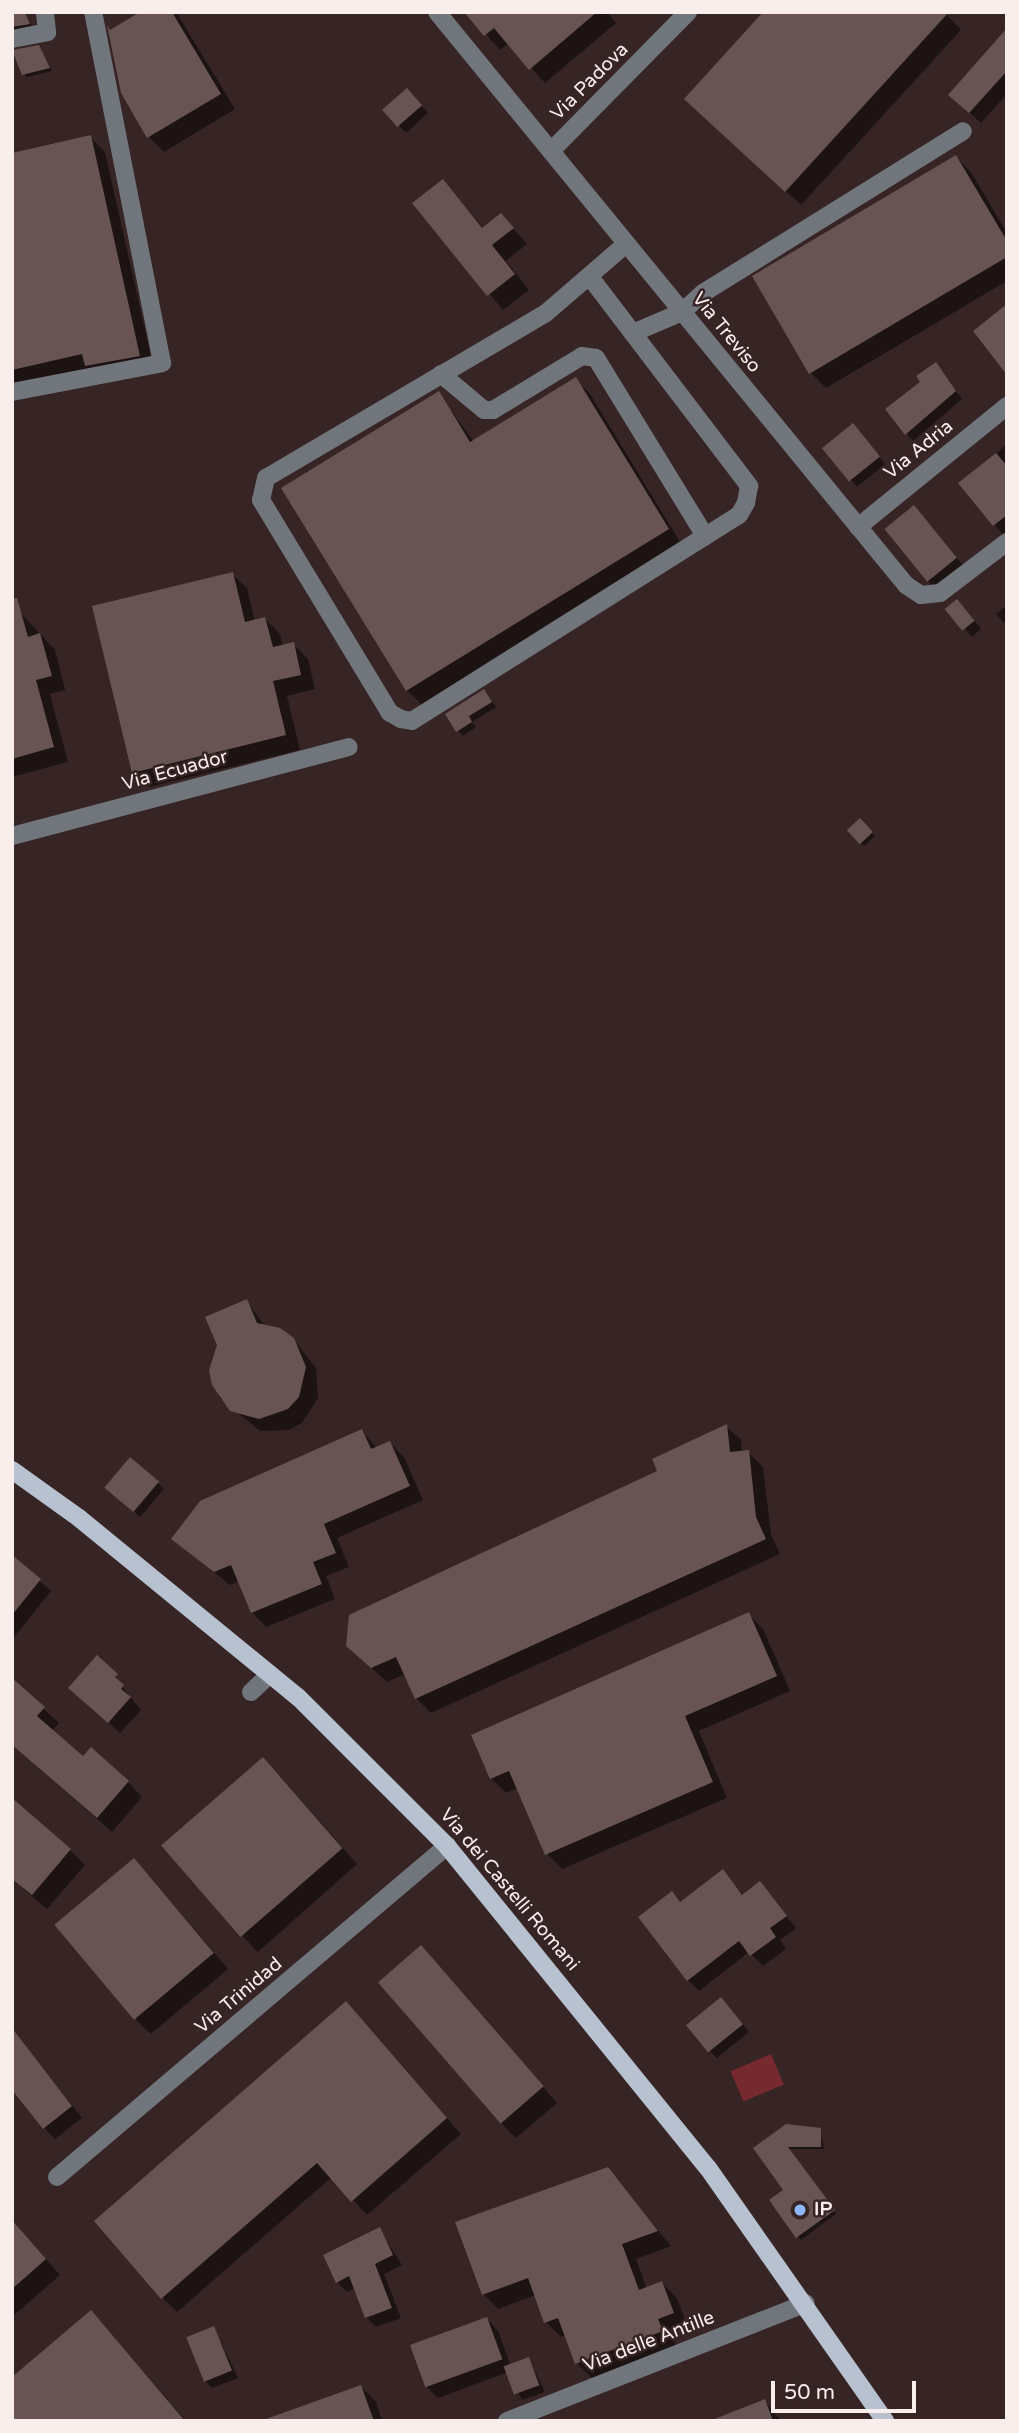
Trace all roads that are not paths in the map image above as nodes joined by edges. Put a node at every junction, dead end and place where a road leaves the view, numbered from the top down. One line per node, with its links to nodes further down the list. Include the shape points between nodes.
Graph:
1 (45, 12): 5 (street, via 47,32)
2 (93, 12): 13 (street, via 162,363)
3 (437, 12): 7 (street, Via Treviso)
4 (688, 12): 7 (street, Via Padova)
5 (12, 39)
6 (963, 131): 10 (street, via 703,293)
7 (551, 151): 8 (street, Via Treviso)
8 (626, 244): 9 (street); 10 (street, Via Treviso)
9 (590, 277): 11 (street); 12 (street, via 546,313)
10 (682, 312): 11 (street); 15 (street, Via Treviso)
11 (633, 333): 16 (street, via 749,486 739,515)
12 (441, 374): 16 (street, via 484,410 493,410 582,356 596,358); 16 (street, via 273,471 261,489 261,500 390,713 412,721)
13 (12, 391)
14 (1007, 406): 15 (street, Via Adria)
15 (858, 527): 17 (street, Via Treviso, via 906,585 928,596 945,591)
16 (705, 536)
17 (1006, 543)
18 (348, 747): 19 (street, Via Ecuador)
19 (12, 836)
20 (12, 1470): 21 (main road, Via dei Castelli Romani, via 79,1518)
21 (270, 1674): 22 (street); 23 (main road, Via dei Castelli Romani, via 359,1754)
22 (251, 1692)
23 (447, 1846): 24 (street, Via Trinidad); 25 (main road, Via dei Castelli Romani, via 708,2168)
24 (57, 2177)
25 (806, 2303): 26 (street, Via delle Antille); 27 (main road, Via dei Castelli Romani)
26 (507, 2421)
27 (885, 2421)

